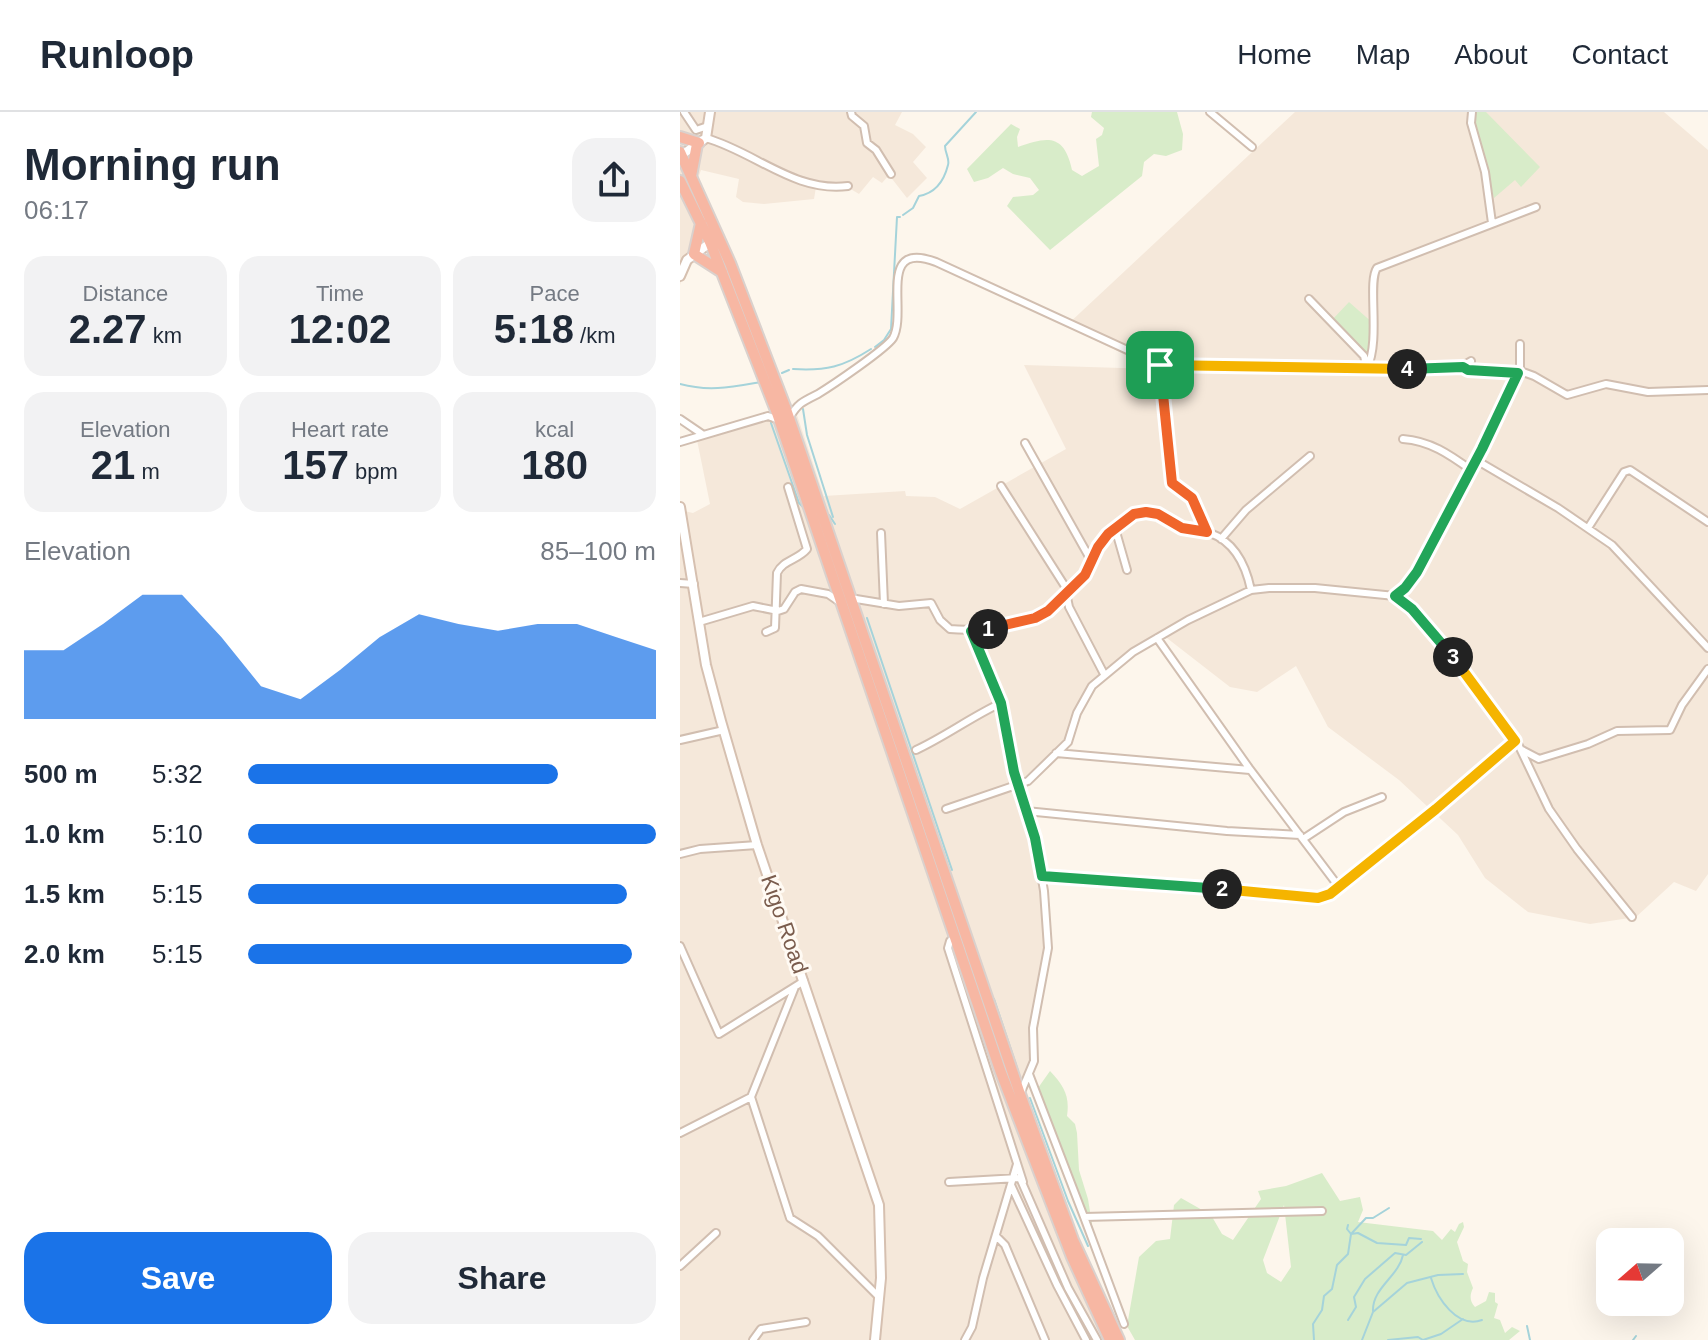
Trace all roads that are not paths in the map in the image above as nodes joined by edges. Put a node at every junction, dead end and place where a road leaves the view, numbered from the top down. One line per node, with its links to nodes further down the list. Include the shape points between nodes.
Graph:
1 (684, 112): 7 (street)
2 (710, 112): 6 (street)
3 (851, 112): 12 (street)
4 (1210, 112): 10 (street)
5 (1472, 112): 18 (street)
6 (708, 126): 7 (street); 9 (street)
7 (691, 127): 9 (street)
8 (680, 137): 9 (highway)
9 (701, 142): 11 (street); 13 (highway); 15 (street, via 743,150 794,178)
10 (1252, 147)
11 (680, 154): 13 (highway)
12 (891, 174)
13 (691, 176): 19 (highway)
14 (680, 181): 17 (highway)
15 (848, 186)
16 (1536, 207): 18 (street)
17 (701, 223): 19 (highway); 20 (highway)
18 (1492, 223): 28 (street, via 1377,268 1375,335)
19 (714, 240): 20 (street); 21 (highway); 31 (highway)
20 (694, 254): 21 (highway); 22 (street)
21 (723, 273): 33 (highway)
22 (680, 276)
23 (1309, 299): 28 (street, via 1364,356)
24 (1520, 344): 29 (street)
25 (1471, 361): 27 (street)
26 (1160, 365): 28 (street); 32 (street, via 916,257 899,269 896,328 890,341); 48 (street, via 1172,483 1192,498)
27 (1463, 367): 28 (street); 29 (street)
28 (1367, 368)
29 (1519, 372): 30 (street, via 1567,395 1606,384 1648,392); 40 (street)
30 (1708, 390)
31 (780, 395): 32 (street); 33 (highway)
32 (798, 403): 33 (street)
33 (778, 416): 35 (street); 53 (highway); 60 (highway)
34 (680, 419): 35 (street)
35 (702, 434): 37 (street)
36 (1403, 439): 41 (street, via 1443,450)
37 (680, 442)
38 (1025, 443): 51 (street)
39 (1310, 456): 50 (street, via 1246,510)
40 (1476, 460): 41 (street); 47 (street)
41 (1471, 470): 59 (street, via 1417,572)
42 (1001, 486): 57 (street)
43 (788, 487): 63 (street, via 807,549 781,565)
44 (680, 507): 55 (street, Kigo Road)
45 (1708, 522): 47 (street, via 1630,470)
46 (1115, 528): 48 (street, via 1146,512); 51 (street); 52 (street)
47 (1588, 528): 69 (street, via 1612,545)
48 (1207, 532): 50 (street)
49 (881, 533): 62 (street)
50 (1221, 539): 56 (street, via 1245,566)
51 (1092, 562): 57 (street)
52 (1127, 570)
53 (834, 578): 58 (street); 60 (highway)
54 (680, 583): 55 (street)
55 (694, 584): 65 (street, Kigo Road)
56 (1251, 590): 59 (street, via 1293,587); 68 (street)
57 (1067, 592): 66 (street, via 1035,618); 71 (street, via 1069,607)
58 (828, 594): 60 (street); 63 (street, via 798,590 784,609)
59 (1395, 596): 75 (street, via 1421,618)
60 (846, 601): 61 (street); 64 (highway); 90 (highway)
61 (866, 601): 62 (street); 64 (street)
62 (884, 604): 66 (street, via 931,603 945,626)
63 (775, 612): 65 (street, via 753,606); 67 (street, via 775,628)
64 (855, 612): 94 (highway)
65 (699, 622): 73 (street, Kigo Road)
66 (971, 631): 72 (street)
67 (766, 632)
68 (1157, 638): 71 (street); 79 (street)
69 (1708, 648)
70 (1708, 669): 76 (street, via 1666,732 1617,731 1539,759)
71 (1104, 674): 78 (street, via 1086,695 1068,742)
72 (1001, 703): 77 (street); 80 (street)
73 (724, 730): 74 (street); 85 (street, Kigo Road)
74 (680, 740)
75 (1515, 741): 76 (street); 88 (street)
76 (1520, 749): 89 (street, via 1558,821)
77 (916, 750)
78 (1056, 753): 79 (street); 80 (street)
79 (1250, 770): 84 (street)
80 (1019, 786): 82 (street); 83 (street)
81 (1382, 797): 84 (street)
82 (946, 809)
83 (1026, 811): 84 (street); 87 (street)
84 (1301, 837): 88 (street)
85 (757, 845): 86 (street); 92 (street, Kigo Road)
86 (680, 854)
87 (1042, 876): 88 (street, via 1318,898); 95 (street, via 1048,948)
88 (1339, 887)
89 (1632, 917)
90 (955, 937): 99 (street, via 948,948); 117 (highway, via 1041,1179)
91 (680, 946): 93 (street, via 719,1034)
92 (804, 981): 93 (street); 108 (street, Kigo Road, via 879,1205)
93 (795, 987): 97 (street)
94 (1012, 1072): 95 (street, via 1020,1077); 96 (highway)
95 (1029, 1074): 96 (street); 104 (street)
96 (1020, 1094): 118 (highway, via 1073,1240)
97 (751, 1097): 98 (street); 108 (street, via 790,1218 824,1242)
98 (680, 1133)
99 (1017, 1159): 100 (street); 102 (street)
100 (1012, 1181): 101 (street); 102 (street, via 1017,1177); 106 (street); 115 (street)
101 (949, 1182)
102 (1023, 1182): 116 (street, via 1068,1288)
103 (1322, 1211): 104 (street)
104 (1084, 1217): 110 (street)
105 (716, 1233): 107 (street)
106 (996, 1236): 113 (street); 114 (street, via 1005,1245)
107 (680, 1266)
108 (879, 1297): 112 (street, Kigo Road)
109 (806, 1322): 111 (street, via 761,1329)
110 (1124, 1324)
111 (753, 1340)
112 (875, 1340)
113 (965, 1340)
114 (1045, 1340)
115 (1086, 1340)
116 (1097, 1340)
117 (1110, 1340)
118 (1119, 1340)

